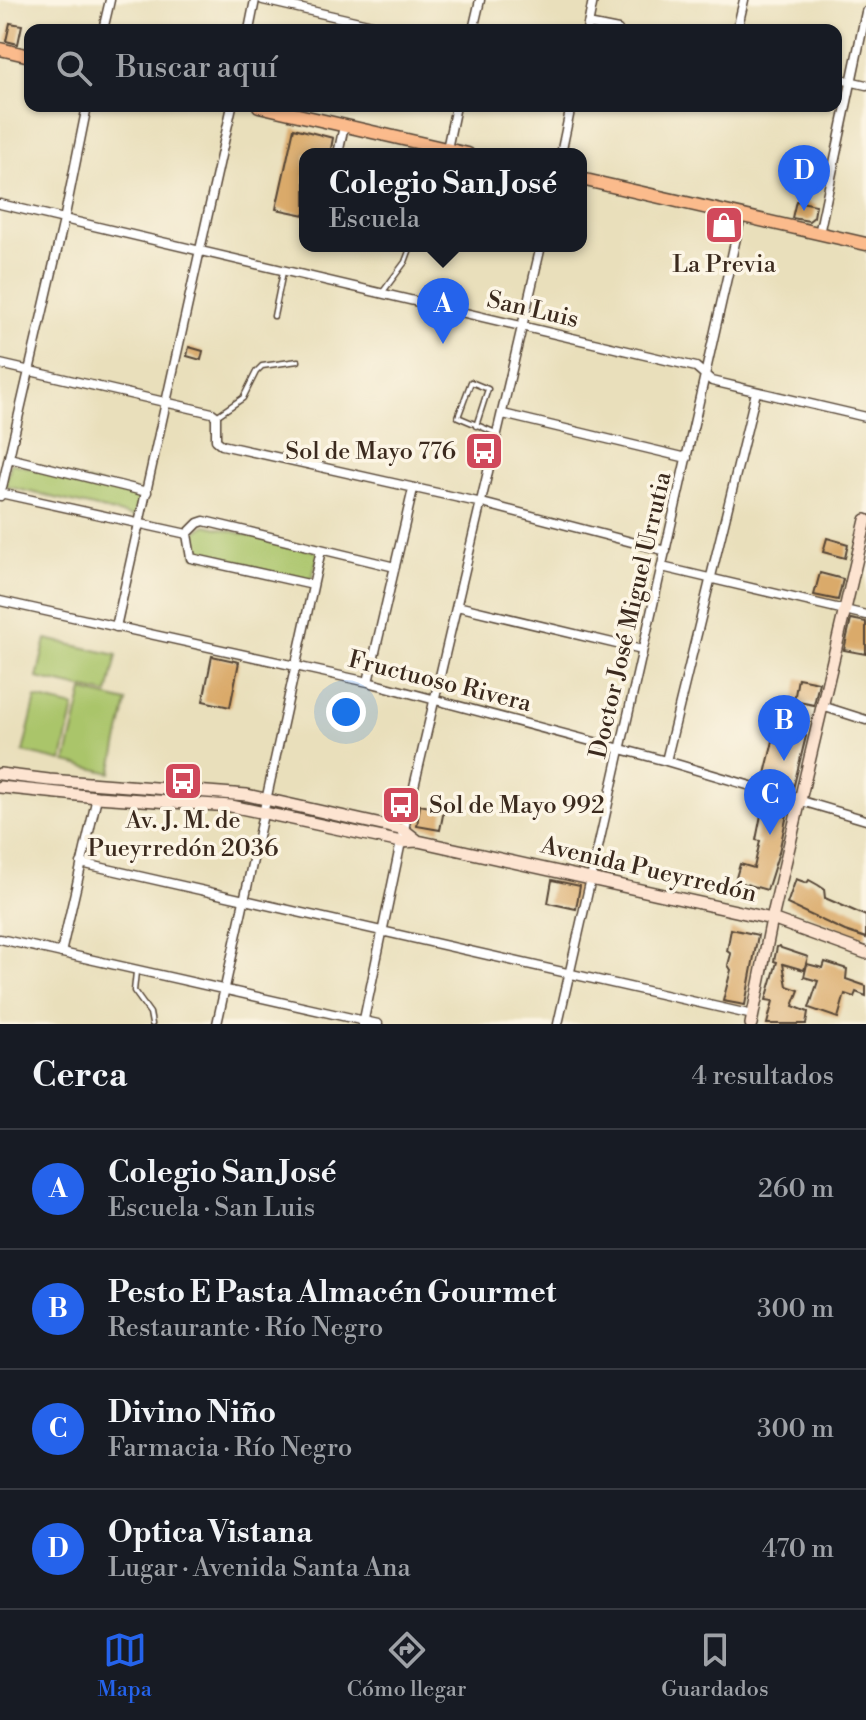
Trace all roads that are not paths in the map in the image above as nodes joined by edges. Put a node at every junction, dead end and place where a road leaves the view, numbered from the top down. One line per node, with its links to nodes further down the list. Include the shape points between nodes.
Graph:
1 (110, 0): 8 (street)
2 (255, 0): 9 (street)
3 (263, 0): 10 (street)
4 (480, 0): 11 (street)
5 (593, 0): 12 (street)
6 (744, 0): 13 (street)
7 (866, 12): 17 (street)
8 (104, 24)
9 (250, 24)
10 (368, 24)
11 (474, 24)
12 (589, 24)
13 (738, 24)
14 (0, 49): 15 (main road)
15 (24, 55)
16 (842, 80): 17 (street)
17 (851, 82): 18 (street); 33 (street)
18 (866, 85)
19 (86, 112): 32 (street)
20 (231, 112): 35 (street)
21 (284, 112): 24 (main road)
22 (455, 112): 27 (street)
23 (570, 112): 28 (street)
24 (344, 126): 25 (street); 26 (main road)
25 (339, 148)
26 (424, 148)
27 (447, 148)
28 (562, 148)
29 (587, 180): 31 (main road)
30 (0, 204): 32 (street, San Luis)
31 (741, 216): 33 (main road); 45 (street, Doctor José Miguel Urrutia)
32 (64, 220): 35 (street, San Luis); 44 (street)
33 (819, 234): 34 (main road)
34 (866, 244)
35 (200, 250): 38 (street, San Luis); 47 (street)
36 (409, 252): 39 (lane)
37 (540, 252): 41 (street)
38 (283, 270): 39 (street, San Luis); 40 (lane)
39 (382, 293): 41 (street, San Luis)
40 (274, 316)
41 (522, 328): 45 (street, San Luis, via 696,367); 48 (street)
42 (298, 361): 49 (lane, via 262,366 243,398)
43 (0, 364): 44 (street)
44 (29, 371): 47 (street); 53 (street)
45 (705, 376): 46 (street, San Luis); 54 (street, Doctor José Miguel Urrutia)
46 (756, 392): 50 (street, San Luis); 66 (street)
47 (166, 403): 49 (street); 56 (street)
48 (503, 414): 52 (street); 54 (street)
49 (216, 416): 55 (street, via 216,440 222,445)
50 (866, 417)
51 (476, 426): 51 (lane, via 457,415 471,382 488,389); 52 (lane)
52 (498, 434): 58 (street)
53 (9, 458): 56 (street); 57 (street)
54 (687, 458): 63 (street, Doctor José Miguel Urrutia)
55 (413, 489): 58 (street); 64 (street)
56 (147, 492): 60 (street)
57 (0, 494): 60 (street)
58 (482, 503): 63 (street); 69 (street)
59 (866, 520): 70 (main road)
60 (140, 525): 61 (street); 72 (street)
61 (187, 534): 62 (street, via 204,521); 67 (street, via 191,558)
62 (321, 550): 64 (street); 67 (street)
63 (666, 551): 65 (street, Doctor José Miguel Urrutia)
64 (395, 567): 75 (street)
65 (662, 567): 66 (street); 73 (street, Doctor José Miguel Urrutia)
66 (711, 578): 70 (street); 80 (street)
67 (313, 585): 74 (street)
68 (0, 601): 72 (street, Fructuoso Rivera)
69 (457, 606): 73 (street); 76 (street)
70 (845, 609): 71 (street); 77 (main road)
71 (866, 615)
72 (116, 627): 74 (street, Fructuoso Rivera)
73 (642, 650): 79 (street, Doctor José Miguel Urrutia)
74 (295, 667): 75 (street, Fructuoso Rivera); 84 (street)
75 (368, 682): 76 (street, Fructuoso Rivera)
76 (436, 700): 79 (street, Fructuoso Rivera); 88 (street)
77 (822, 706): 78 (street); 85 (main road)
78 (866, 720)
79 (620, 749): 80 (street, Fructuoso Rivera); 90 (street, Doctor José Miguel Urrutia)
80 (666, 761): 85 (street, Fructuoso Rivera)
81 (0, 774): 84 (main road, Avenida Pueyrredón)
82 (0, 787): 83 (main road, Avenida Pueyrredón)
83 (97, 797): 86 (main road, Avenida Pueyrredón); 89 (street)
84 (264, 797): 86 (street); 88 (main road, Avenida Pueyrredón)
85 (799, 799): 87 (street, Fructuoso Rivera); 92 (main road)
86 (262, 811): 88 (main road, Avenida Pueyrredón); 91 (street)
87 (866, 820)
88 (403, 836): 90 (main road, Avenida Pueyrredón); 93 (street)
89 (81, 863): 91 (street); 95 (street)
90 (590, 879): 92 (main road, Avenida Pueyrredón); 98 (street, Doctor José Miguel Urrutia)
91 (244, 900): 93 (street); 99 (street)
92 (772, 919): 96 (main road, Avenida Pueyrredón); 100 (main road)
93 (383, 931): 98 (street); 101 (street)
94 (0, 939): 95 (street)
95 (61, 953): 97 (street)
96 (866, 953)
97 (136, 970): 99 (street); 102 (lane, via 134,991)
98 (569, 973): 100 (street); 105 (street, Doctor José Miguel Urrutia)
99 (224, 989): 101 (street); 103 (street)
100 (752, 1019)
101 (363, 1022): 104 (street)
102 (152, 1024)
103 (217, 1024)
104 (378, 1024)
105 (558, 1024)

